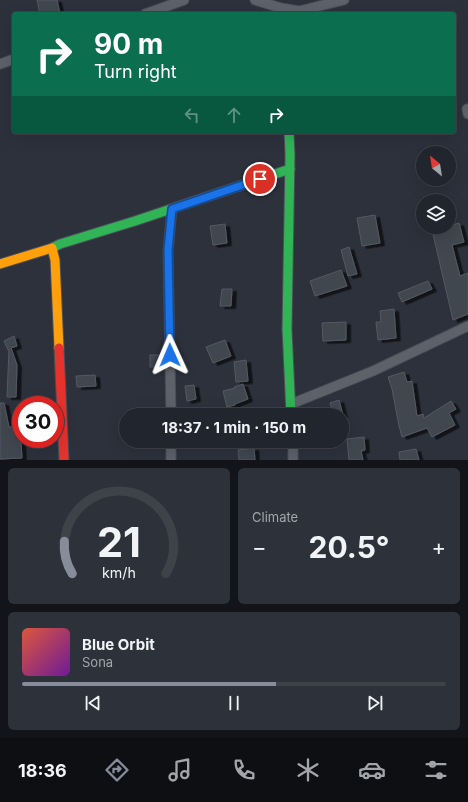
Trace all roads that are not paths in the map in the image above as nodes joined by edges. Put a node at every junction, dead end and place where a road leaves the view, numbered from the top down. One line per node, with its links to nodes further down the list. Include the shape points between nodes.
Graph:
1 (184, 0): 5 (street)
2 (254, 0): 4 (street)
3 (344, 0): 4 (street, via 299,11)
4 (280, 7)
5 (151, 12)
6 (12, 60): 7 (street)
7 (0, 64)
8 (289, 134): 9 (street)
9 (290, 169): 10 (street); 14 (street, via 287,329)
10 (172, 209): 11 (street); 15 (street, via 168,250)
11 (52, 248): 12 (street); 19 (street, via 55,260)
12 (0, 264)
13 (468, 326): 14 (street, via 373,371)
14 (291, 404): 16 (street)
15 (171, 408)
16 (291, 408)
17 (171, 448): 20 (street)
18 (293, 448): 21 (street)
19 (64, 460)
20 (171, 460)
21 (294, 460)

